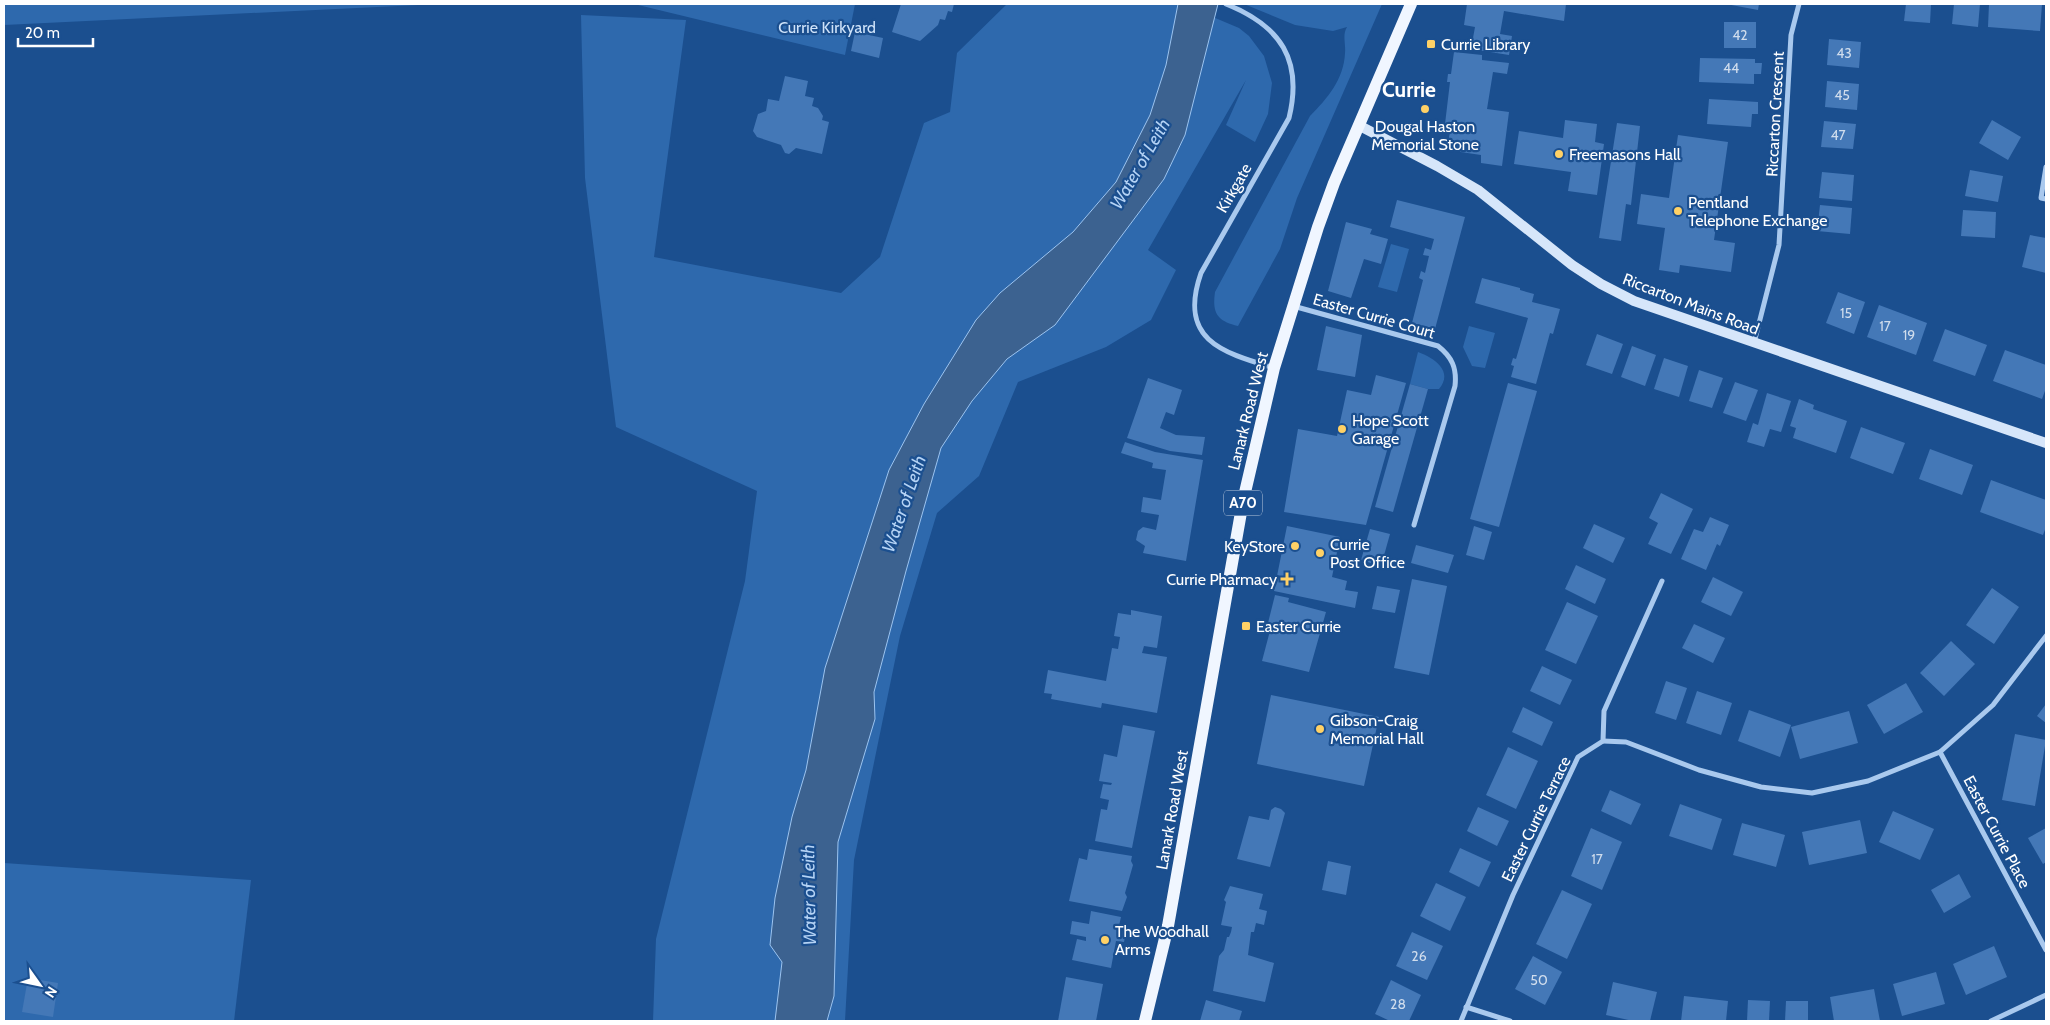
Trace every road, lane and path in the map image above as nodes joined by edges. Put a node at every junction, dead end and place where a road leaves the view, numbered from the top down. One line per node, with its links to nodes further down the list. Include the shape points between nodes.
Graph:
1 (1226, 4): 9 (street, Kirkgate, via 1257,20 1281,44 1291,61 1294,97 1289,118 1200,273 1194,292 1193,313 1211,343 1241,359)
2 (1411, 4): 4 (main road, Lanark Road West / A70)
3 (1799, 4): 8 (street, Riccarton Crescent, via 1792,34 1779,245)
4 (1360, 126): 7 (main road, Lanark Road West / A70, via 1334,183); 8 (street, Riccarton Mains Road, via 1478,190 1600,284 1634,301)
5 (2046, 167): 6 (street, via 2040,198)
6 (2046, 199)
7 (1293, 305): 9 (main road, Lanark Road West / A70); 11 (street, Easter Currie Court, via 1438,346 1452,359 1455,386)
8 (1754, 344): 10 (street, Riccarton Mains Road)
9 (1274, 368): 19 (main road, Lanark Road West / A70, via 1243,501 1168,926)
10 (2046, 443)
11 (1414, 525)
12 (1662, 581): 14 (street, via 1604,711)
13 (2046, 636): 15 (street, via 1993,705)
14 (1603, 741): 15 (street, via 1626,742 1699,770 1761,787 1812,793 1868,781); 18 (street, Easter Currie Terrace, via 1578,757 1513,895)
15 (1940, 752): 16 (street, Easter Currie Place)
16 (2046, 950)
17 (2046, 995): 22 (street)
18 (1466, 1007): 20 (street, Easter Currie Terrace); 21 (street)
19 (1145, 1021)
20 (1461, 1021)
21 (1510, 1021)
22 (1991, 1021)

